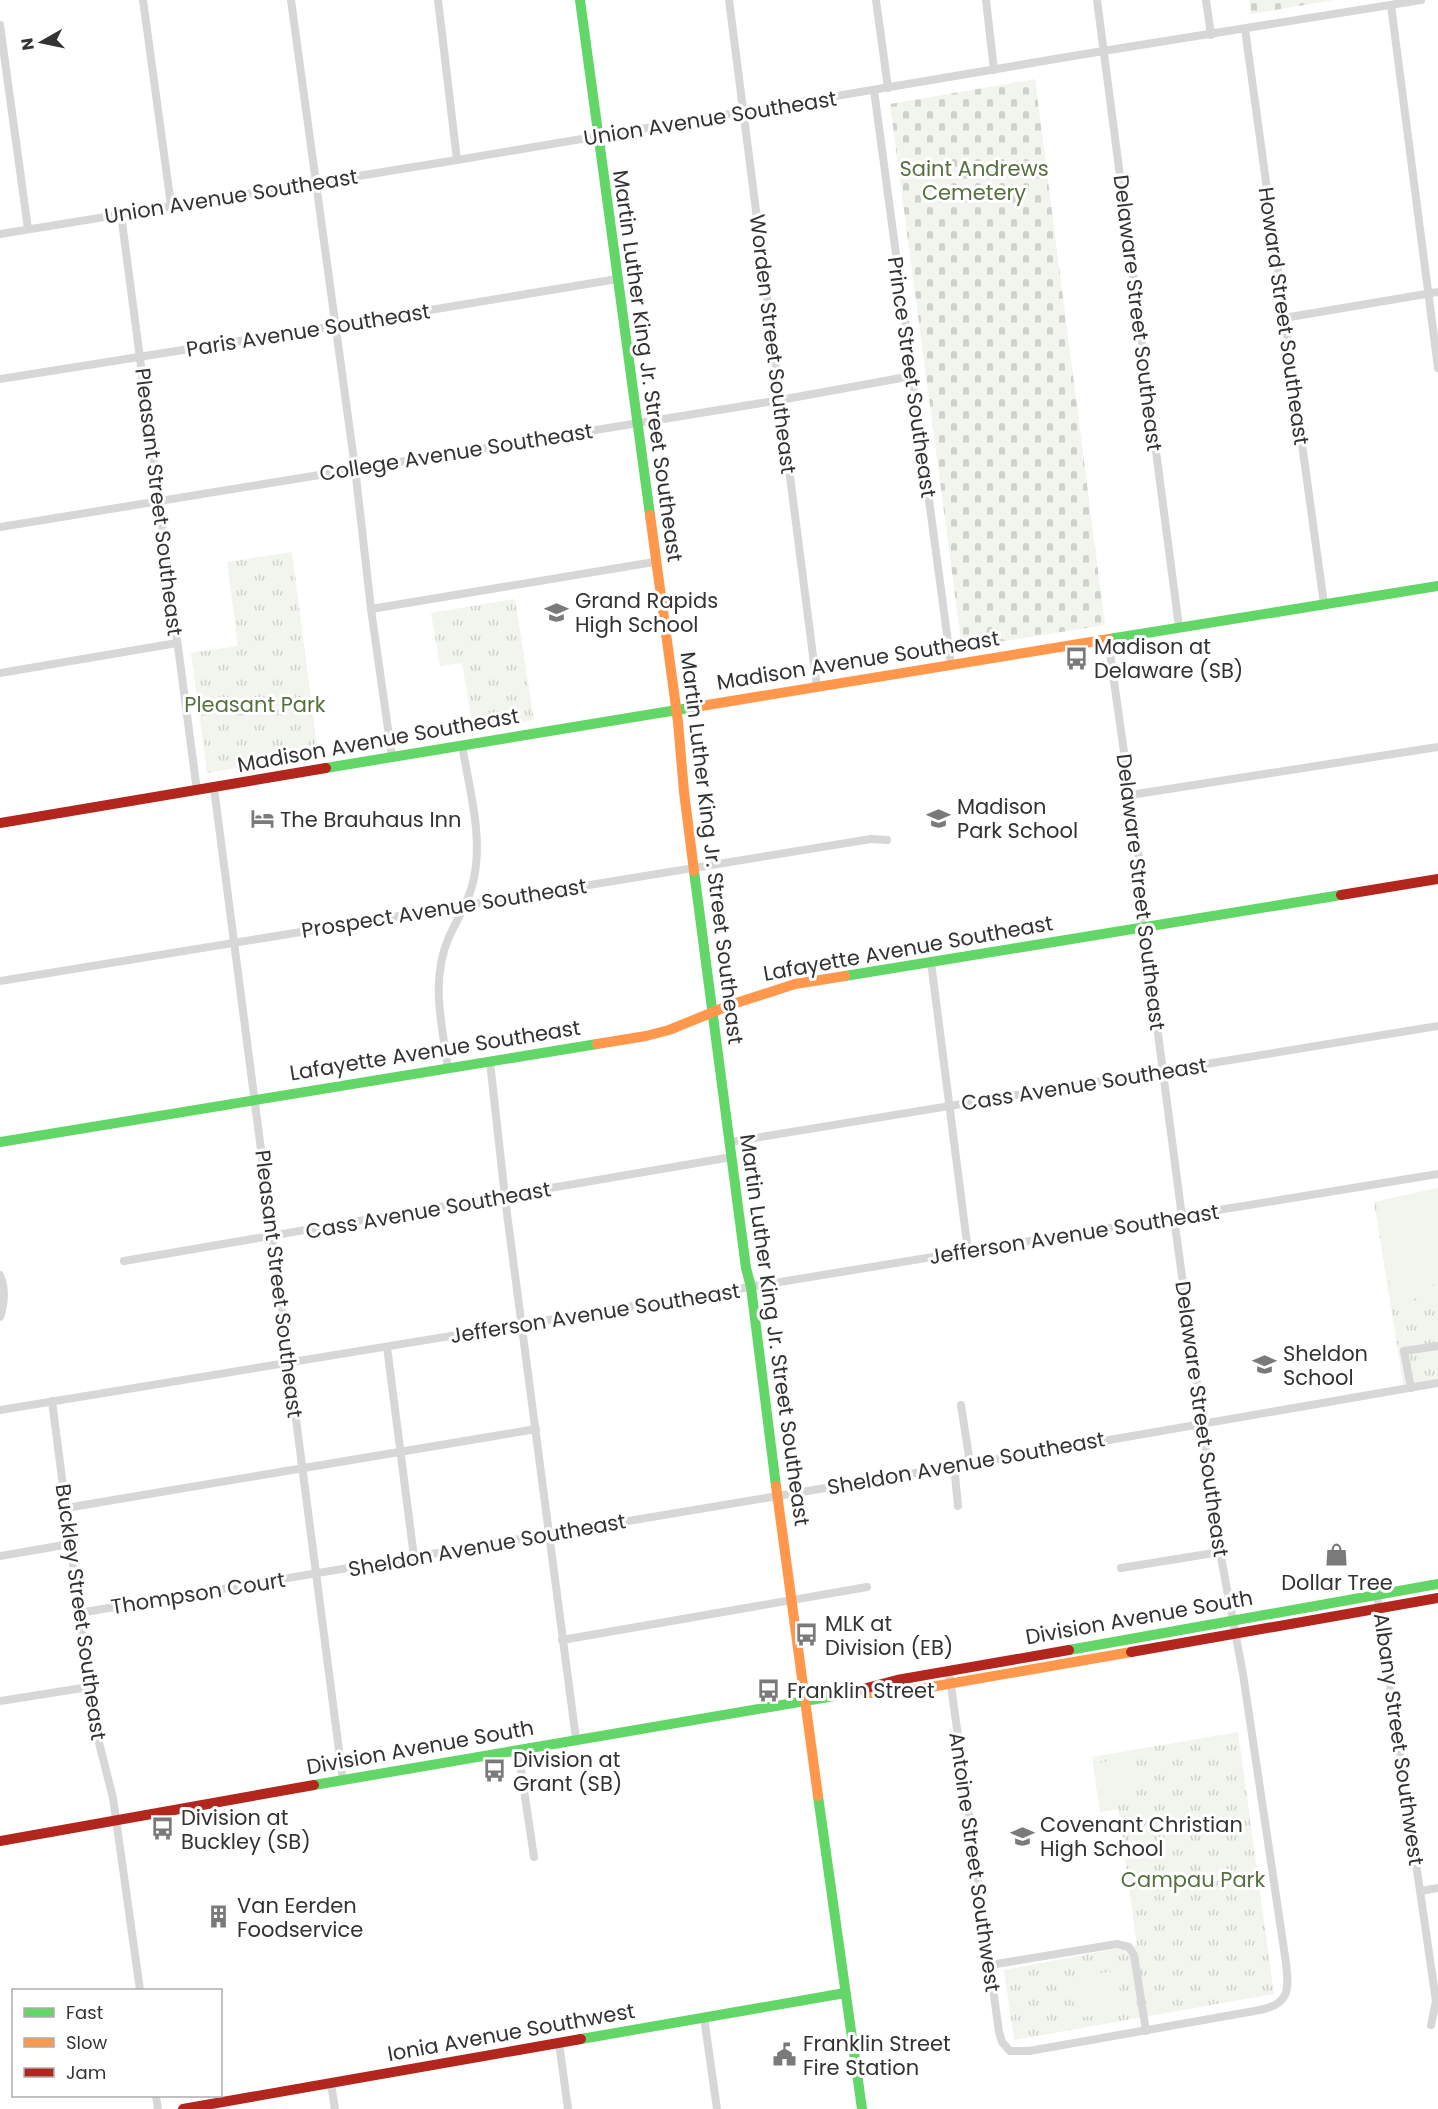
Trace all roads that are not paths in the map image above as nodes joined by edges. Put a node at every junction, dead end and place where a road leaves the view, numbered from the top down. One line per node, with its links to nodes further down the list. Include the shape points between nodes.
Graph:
1 (143, 0): 24 (street)
2 (291, 0): 23 (street)
3 (438, 0): 22 (street)
4 (580, 0): 21 (main road, Martin Luther King Jr. Street Southeast)
5 (729, 0): 20 (street, Worden Street Southeast)
6 (876, 0): 18 (street)
7 (986, 0): 16 (street)
8 (1097, 0): 15 (street, Delaware Street Southeast)
9 (1206, 0): 14 (street)
10 (1421, 0): 11 (street, Union Avenue Southeast)
11 (1391, 5): 13 (street, Union Avenue Southeast); 30 (street)
12 (0, 25): 17 (street)
13 (1245, 29): 14 (street, Union Avenue Southeast); 31 (street, Howard Street Southeast)
14 (1211, 35): 15 (street, Union Avenue Southeast)
15 (1103, 51): 16 (street, Union Avenue Southeast); 46 (street, Delaware Street Southeast)
16 (994, 70): 18 (street, Union Avenue Southeast)
17 (4, 86): 26 (street)
18 (888, 88): 19 (street, Union Avenue Southeast)
19 (874, 90): 20 (street, Union Avenue Southeast); 35 (street, Prince Street Southeast)
20 (743, 112): 21 (street, Union Avenue Southeast); 37 (street, Worden Street Southeast)
21 (598, 136): 22 (street, Union Avenue Southeast); 28 (main road, Martin Luther King Jr. Street Southeast)
22 (458, 160): 23 (street, Union Avenue Southeast)
23 (315, 182): 24 (street, Union Avenue Southeast); 32 (street)
24 (171, 206): 25 (street, Union Avenue Southeast)
25 (121, 214): 26 (street, Union Avenue Southeast); 33 (street, Pleasant Street Southeast)
26 (28, 229): 27 (street, Union Avenue Southeast)
27 (0, 234)
28 (617, 279): 32 (street, Paris Avenue Southeast); 38 (main road, Martin Luther King Jr. Street Southeast)
29 (1438, 292): 30 (street)
30 (1427, 294): 31 (street); 34 (street)
31 (1284, 318): 44 (street, Howard Street Southeast)
32 (334, 326): 33 (street, Paris Avenue Southeast); 39 (street)
33 (140, 356): 36 (street, Paris Avenue Southeast); 40 (street, Pleasant Street Southeast)
34 (1438, 368)
35 (912, 376): 37 (street, College Avenue Southeast); 49 (street, Prince Street Southeast)
36 (0, 379)
37 (780, 400): 38 (street, College Avenue Southeast); 51 (street, Worden Street Southeast)
38 (636, 422): 39 (street, College Avenue Southeast); 42 (main road, Martin Luther King Jr. Street Southeast)
39 (355, 468): 40 (street, College Avenue Southeast); 45 (street)
40 (159, 501): 41 (street, College Avenue Southeast); 48 (street, Pleasant Street Southeast)
41 (0, 527)
42 (654, 562): 45 (street); 52 (main road, Martin Luther King Jr. Street Southeast)
43 (1438, 586): 44 (main road, Madison Avenue Southeast)
44 (1324, 604): 46 (main road, Madison Avenue Southeast)
45 (371, 609): 55 (street)
46 (1179, 627): 47 (main road, Madison Avenue Southeast)
47 (1108, 639): 49 (main road, Madison Avenue Southeast); 58 (street, Delaware Street Southeast)
48 (177, 643): 50 (street); 57 (street, Pleasant Street Southeast)
49 (951, 664): 51 (main road, Madison Avenue Southeast)
50 (0, 673)
51 (817, 687): 52 (main road, Madison Avenue Southeast)
52 (676, 710): 53 (main road, Madison Avenue Southeast); 61 (main road, Martin Luther King Jr. Street Southeast)
53 (462, 745): 55 (main road, Madison Avenue Southeast); 63 (street, via 477,848)
54 (1438, 747): 58 (street)
55 (392, 757): 56 (main road, Madison Avenue Southeast)
56 (214, 788): 57 (main road, Madison Avenue Southeast); 65 (street, Pleasant Street Southeast)
57 (196, 791): 59 (main road, Madison Avenue Southeast)
58 (1130, 795): 64 (street, Delaware Street Southeast)
59 (0, 823)
60 (888, 840): 61 (street, Prospect Avenue Southeast, via 871,839)
61 (694, 867): 63 (street, Prospect Avenue Southeast); 68 (main road, Martin Luther King Jr. Street Southeast)
62 (1438, 879): 64 (main road, Lafayette Avenue Southeast)
63 (467, 904): 65 (street, Prospect Avenue Southeast); 71 (street, via 449,937 439,973)
64 (1144, 927): 66 (main road, Lafayette Avenue Southeast); 72 (street, Delaware Street Southeast)
65 (235, 942): 67 (street, Prospect Avenue Southeast); 73 (street, Pleasant Street Southeast)
66 (931, 962): 68 (main road, Lafayette Avenue Southeast, via 795,984); 74 (street)
67 (0, 981)
68 (713, 1011): 70 (main road, Lafayette Avenue Southeast, via 646,1036); 76 (main road, Martin Luther King Jr. Street Southeast)
69 (1438, 1026): 72 (street, Cass Avenue Southeast)
70 (489, 1062): 71 (main road, Lafayette Avenue Southeast); 79 (street)
71 (448, 1069): 73 (main road, Lafayette Avenue Southeast)
72 (1164, 1070): 74 (street, Cass Avenue Southeast); 80 (street, Delaware Street Southeast)
73 (255, 1099): 75 (main road, Lafayette Avenue Southeast); 81 (street, Pleasant Street Southeast)
74 (948, 1107): 76 (street, Cass Avenue Southeast); 82 (street)
75 (0, 1142)
76 (730, 1142): 77 (main road, Martin Luther King Jr. Street Southeast)
77 (732, 1157): 79 (street, Cass Avenue Southeast); 85 (main road, Martin Luther King Jr. Street Southeast)
78 (1438, 1174): 80 (street, Jefferson Avenue Southeast)
79 (505, 1196): 81 (street, Cass Avenue Southeast); 87 (street)
80 (1178, 1217): 82 (street, Jefferson Avenue Southeast); 96 (street, Delaware Street Southeast)
81 (273, 1237): 83 (street, Cass Avenue Southeast); 90 (street, Pleasant Street Southeast)
82 (968, 1251): 85 (street, Jefferson Avenue Southeast)
83 (124, 1261)
84 (0, 1275): 86 (street, via 4,1303)
85 (751, 1287): 87 (street, Jefferson Avenue Southeast); 102 (main road, Martin Luther King Jr. Street Southeast)
86 (0, 1317)
87 (522, 1324): 89 (street, Jefferson Avenue Southeast); 97 (street)
88 (1438, 1346): 92 (street, via 1404,1352)
89 (387, 1347): 90 (street, Jefferson Avenue Southeast); 98 (street)
90 (290, 1362): 93 (street, Jefferson Avenue Southeast); 101 (street, Pleasant Street Southeast)
91 (1438, 1383): 92 (street, Sheldon Avenue Southeast)
92 (1411, 1388): 96 (street, Sheldon Avenue Southeast)
93 (52, 1401): 95 (street, Jefferson Avenue Southeast); 104 (street, Buckley Street Southeast)
94 (961, 1405): 99 (street)
95 (0, 1410)
96 (1204, 1422): 99 (street, Sheldon Avenue Southeast); 107 (street, Delaware Street Southeast)
97 (536, 1429): 98 (street); 105 (street)
98 (400, 1452): 101 (street); 109 (street)
99 (970, 1463): 100 (street, Sheldon Avenue Southeast)
100 (954, 1465): 102 (street, Sheldon Avenue Southeast); 103 (street)
101 (303, 1469): 104 (street); 111 (street, Pleasant Street Southeast)
102 (778, 1496): 105 (street, Sheldon Avenue Southeast); 116 (main road, Martin Luther King Jr. Street Southeast)
103 (958, 1506)
104 (66, 1508): 106 (street, Buckley Street Southeast)
105 (549, 1534): 109 (street, Sheldon Avenue Southeast); 121 (street)
106 (70, 1544): 108 (street); 118 (street, Buckley Street Southeast)
107 (1220, 1552): 110 (street); 119 (street, Delaware Street Southeast)
108 (0, 1556)
109 (414, 1557): 111 (street, Sheldon Avenue Southeast)
110 (1121, 1568)
111 (316, 1574): 118 (street, Thompson Court); 130 (street, Pleasant Street Southeast)
112 (1438, 1584): 114 (main road, Division Avenue South)
113 (867, 1587): 116 (street)
114 (1377, 1594): 117 (street, Albany Street Southwest); 119 (main road, Division Avenue South)
115 (1438, 1598): 117 (main road, Division Avenue South)
116 (790, 1601): 121 (street); 127 (main road, Martin Luther King Jr. Street Southeast)
117 (1380, 1609): 120 (main road, Division Avenue South); 135 (street, Albany Street Southwest)
118 (79, 1613): 124 (street, Buckley Street Southeast)
119 (1232, 1620): 120 (street, Delaware Street Southeast); 122 (main road, Division Avenue South)
120 (1235, 1634): 123 (main road, Division Avenue South); 141 (street, Delaware Street Southeast, via 1288,1985 1284,1998 1273,2008)
121 (562, 1640): 128 (street)
122 (948, 1671): 123 (street, Antoine Street Southwest); 125 (main road, Division Avenue South)
123 (950, 1683): 125 (main road, Division Avenue South, via 896,1693); 136 (street, Antoine Street Southwest)
124 (88, 1687): 126 (street); 131 (street, Buckley Street Southeast)
125 (848, 1694): 127 (main road, Division Avenue South)
126 (0, 1701)
127 (804, 1701): 128 (main road, Division Avenue South); 138 (main road, Martin Luther King Jr. Street Southeast)
128 (576, 1739): 129 (main road, Division Avenue South)
129 (518, 1750): 130 (main road, Division Avenue South); 133 (street)
130 (343, 1781): 131 (main road, Division Avenue South)
131 (116, 1821): 132 (main road, Division Avenue South); 137 (street, Buckley Street Southeast)
132 (0, 1842)
133 (534, 1857)
134 (1438, 1888): 135 (street)
135 (1421, 1891): 140 (street, Albany Street Southwest, via 1436,2001)
136 (990, 1965): 141 (street, Antoine Street Southwest, via 999,2032 1002,2043 1010,2050 1029,2051); 141 (street, via 1116,1944 1129,1947 1134,1955)
137 (140, 1989)
138 (845, 1993): 139 (main road, Ionia Avenue Southwest); 148 (main road, Martin Luther King Jr. Street Southeast)
139 (704, 2017): 142 (main road, Ionia Avenue Southwest); 147 (street)
140 (1431, 2025)
141 (1146, 2031)
142 (559, 2043): 143 (main road, Ionia Avenue Southwest); 146 (street)
143 (331, 2084): 144 (main road, Ionia Avenue Southwest); 145 (street)
144 (183, 2109)
145 (335, 2109)
146 (568, 2109)
147 (717, 2109)
148 (862, 2109)

